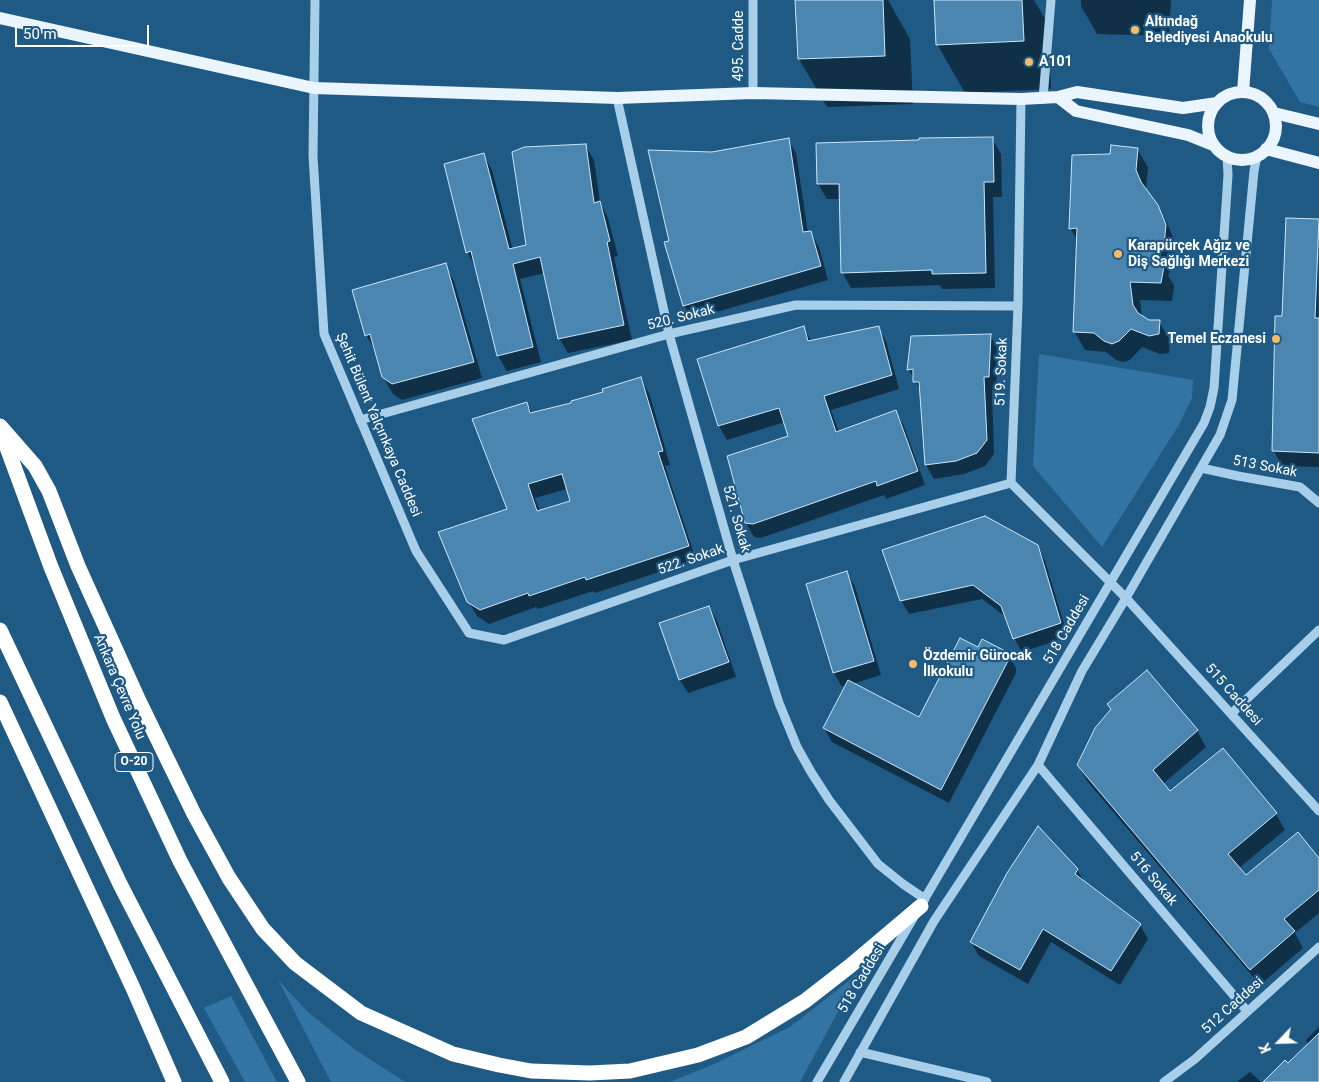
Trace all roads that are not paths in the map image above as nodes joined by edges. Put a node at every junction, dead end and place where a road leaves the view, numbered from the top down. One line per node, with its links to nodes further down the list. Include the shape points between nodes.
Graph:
1 (315, 0): 6 (street, Şehit Bülent Yalçınkaya Caddesi)
2 (753, 0): 8 (street, 495. Cadde)
3 (1051, 0): 12 (street)
4 (1250, 0): 7 (main road)
5 (0, 18): 6 (main road)
6 (314, 88): 10 (main road); 22 (street, Şehit Bülent Yalçınkaya Caddesi, via 313,156 324,334)
7 (1244, 92): 13 (main road, via 1226,96); 14 (main road, via 1259,96)
8 (753, 93): 10 (main road); 11 (main road)
9 (1058, 97): 12 (main road); 13 (main road, via 1077,92 1183,108); 16 (main road, via 1076,112 1188,134)
10 (617, 98): 21 (street, 521. Sokak)
11 (1021, 99): 12 (main road); 20 (street, 519. Sokak)
12 (1043, 99)
13 (1217, 103): 16 (main road, via 1208,123)
14 (1274, 113): 15 (main road); 17 (main road, via 1275,135)
15 (1319, 124)
16 (1213, 145): 18 (main road)
17 (1262, 153): 18 (main road, via 1242,160); 19 (main road); 24 (street, via 1253,181 1232,400 1220,435)
18 (1227, 156): 28 (street, 518 Caddesi, via 1214,388 1210,407 1204,423)
19 (1319, 163)
20 (1018, 306): 21 (street, 520. Sokak, via 796,305); 25 (street, 519. Sokak)
21 (669, 334): 22 (street, 520. Sokak); 27 (street, 521. Sokak)
22 (360, 420): 32 (street, Şehit Bülent Yalçınkaya Caddesi, via 416,551)
23 (0, 427): 37 (highway, via 35,466 49,491 78,566 139,700 229,878 263,929 295,963 361,1013 452,1054 499,1066 551,1072 630,1070 698,1055 760,1029 805,1001 850,966); 43 (highway, Ankara Çevre Yolu / O-20, via 51,567 113,718 180,861)
24 (1201, 468): 26 (street, 513 Sokak, via 1300,487); 29 (street)
25 (1011, 483): 27 (street, 522. Sokak); 28 (street)
26 (1319, 503)
27 (733, 560): 32 (street, 522. Sokak, via 504,640); 37 (street, 521. Sokak, via 797,747 829,800 878,864)
28 (1110, 582): 29 (street); 37 (street, 518 Caddesi)
29 (1126, 598): 34 (street, 515 Caddesi); 35 (street, via 1082,671)
30 (0, 630): 42 (highway, via 120,884)
31 (1319, 630): 34 (street)
32 (469, 633)
33 (0, 702): 41 (highway, via 134,988)
34 (1231, 714): 36 (street, 515 Caddesi)
35 (1038, 764): 39 (street, 516 Sokak); 40 (street, via 934,921)
36 (1319, 811)
37 (923, 902): 44 (street, 518 Caddesi)
38 (1319, 947): 39 (street, 512 Caddesi)
39 (1248, 1011): 47 (street, 512 Caddesi)
40 (860, 1052): 45 (street); 46 (street)
41 (174, 1082)
42 (222, 1082)
43 (298, 1082)
44 (817, 1082)
45 (844, 1082)
46 (987, 1082)
47 (1164, 1082)

